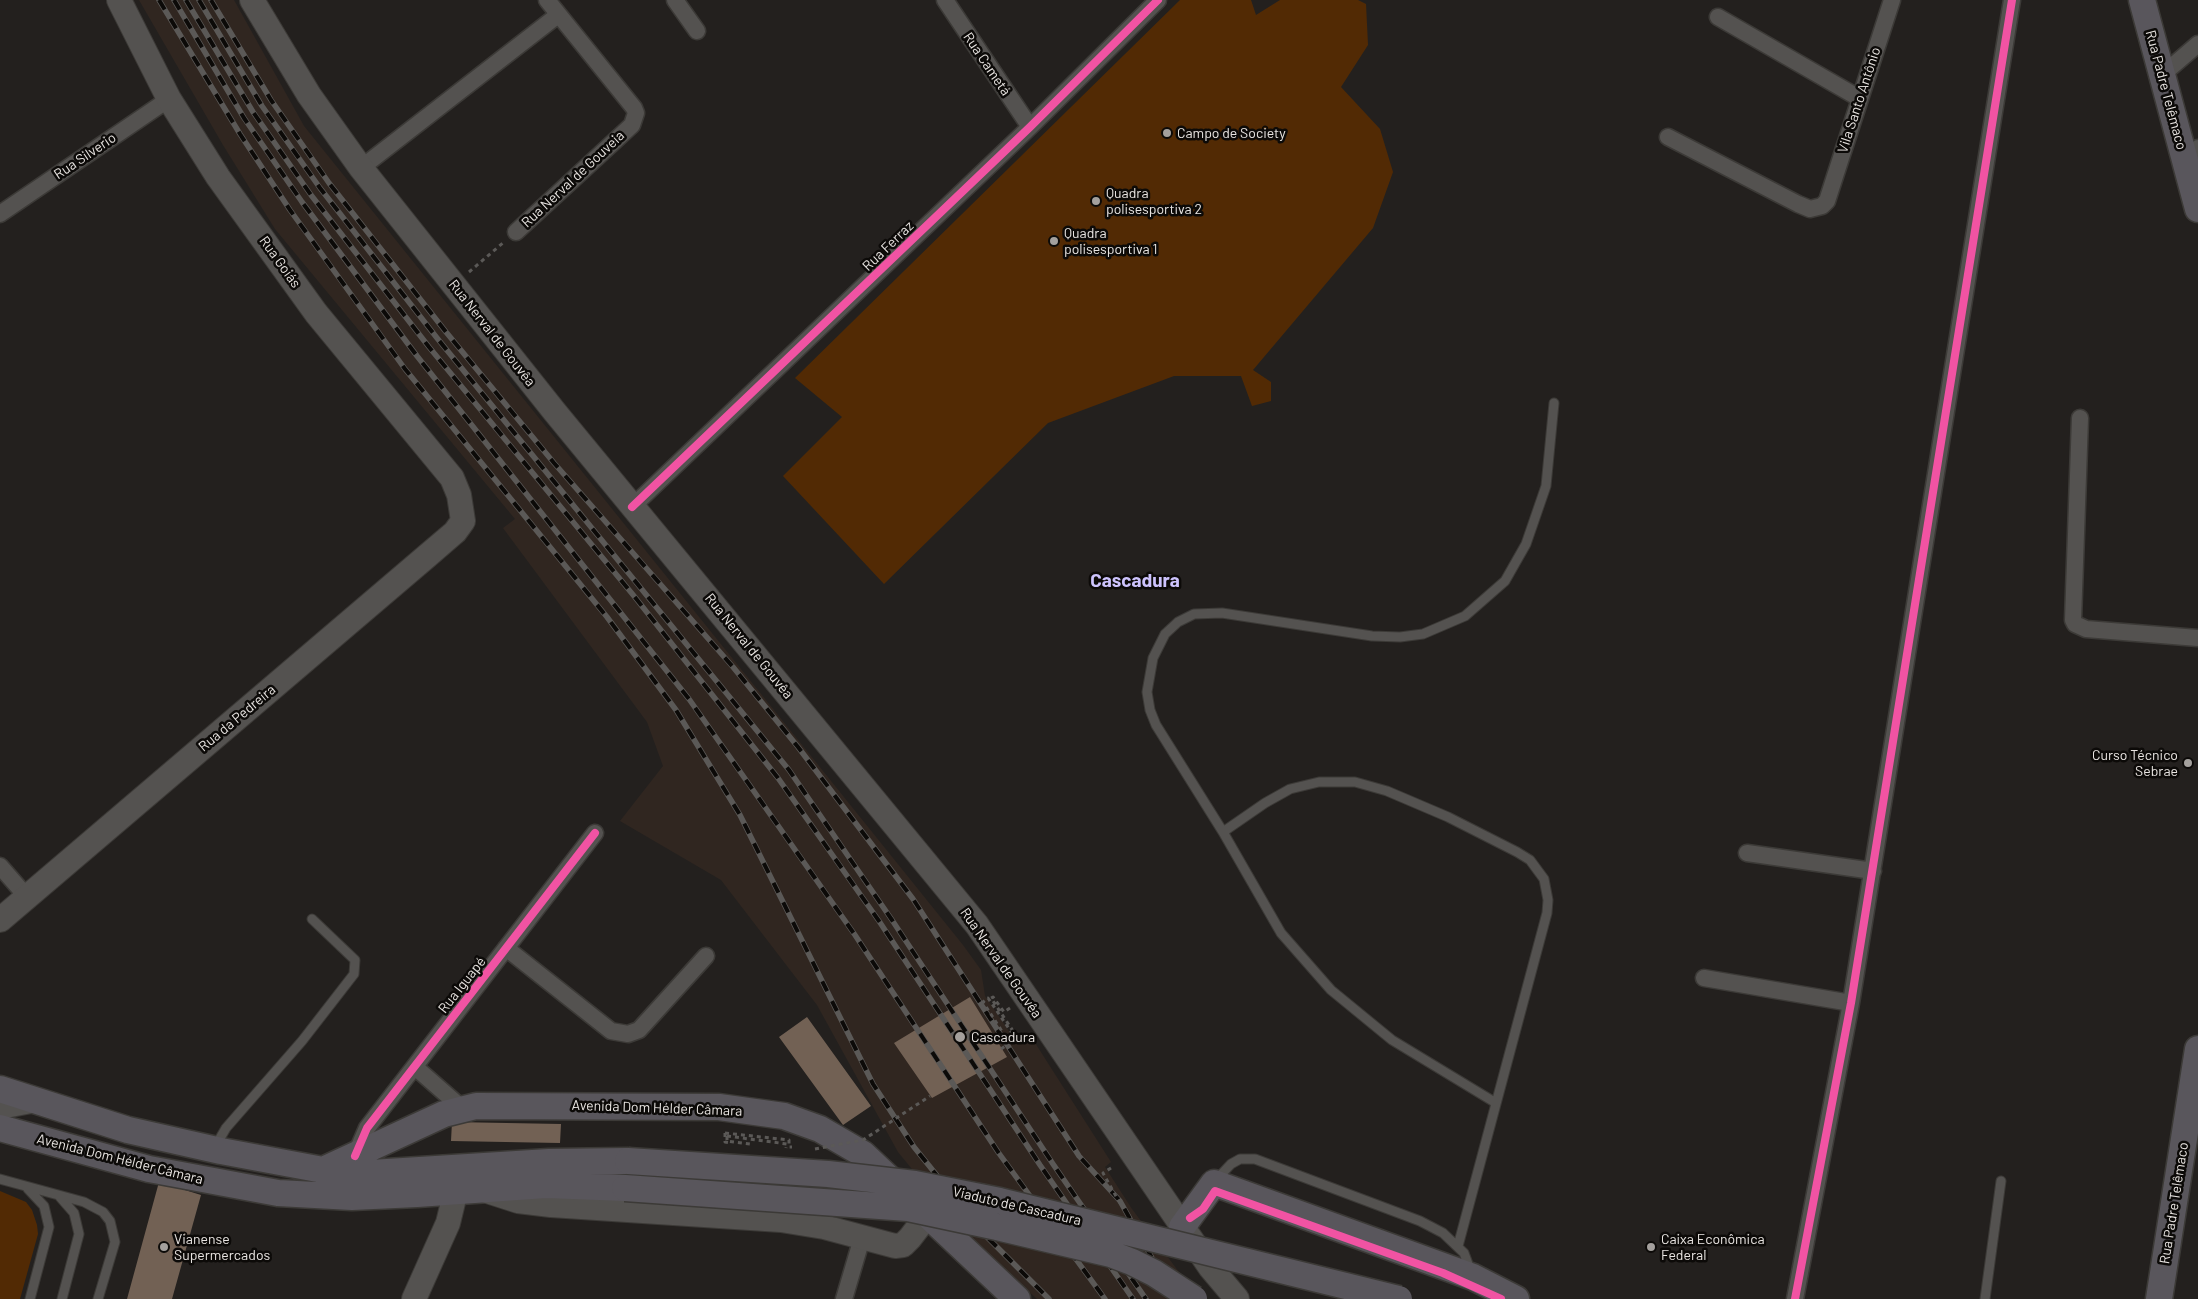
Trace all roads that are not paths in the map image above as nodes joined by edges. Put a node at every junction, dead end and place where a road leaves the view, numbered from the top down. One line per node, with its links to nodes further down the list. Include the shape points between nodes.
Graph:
1 (119, 0): 16 (main road, Rua Goiás)
2 (252, 0): 20 (main road, Rua Nerval de Gouvêa, via 309,95)
3 (547, 0): 10 (street, Rua Nerval de Gouveia)
4 (675, 0): 12 (street)
5 (945, 0): 17 (street, Rua Cametá)
6 (1158, 0): 17 (street, Rua Ferraz)
7 (1892, 0): 15 (street, Vila Santo Antônio)
8 (2012, 0): 33 (street)
9 (2142, 0): 14 (main road, Rua Padre Telêmaco)
10 (558, 14): 20 (street); 23 (street, Rua Nerval de Gouveia, via 634,108 635,120)
11 (1718, 17): 15 (street)
12 (697, 31)
13 (2198, 44): 14 (street)
14 (2162, 75): 19 (main road, Rua Padre Telêmaco)
15 (1859, 98): 18 (street, Vila Santo Antônio, via 1827,201 1818,208 1810,209)
16 (169, 99): 22 (street, Rua Silverio); 27 (main road, Rua Goiás, via 218,177 316,313 452,478)
17 (1030, 127): 26 (street, Rua Ferraz)
18 (1668, 137)
19 (2191, 154): 21 (main road, Rua Padre Telêmaco)
20 (361, 168): 26 (main road, Rua Nerval de Gouvêa)
21 (2198, 209)
22 (0, 213)
23 (516, 232)
24 (1554, 403): 29 (lane, via 1546,486 1526,544 1504,581 1465,616 1423,634 1400,637 1372,636 1222,613 1194,614 1165,634 1153,658 1147,692 1150,710 1156,725)
25 (2080, 418): 28 (street, via 2072,614 2075,624 2086,629)
26 (632, 507): 60 (main road, Rua Nerval de Gouvêa, via 977,925)
27 (463, 508): 34 (main road, Rua da Pedreira, via 463,521 455,532)
28 (2198, 638)
29 (1223, 832): 45 (lane, via 1281,933 1331,990 1392,1040); 45 (lane, via 1290,789 1319,782 1355,782 1387,791 1448,816 1530,860 1544,880 1547,913)
30 (595, 833): 37 (street, Rua Iguapé)
31 (1747, 853): 33 (street)
32 (0, 866): 34 (street)
33 (1873, 871): 40 (street)
34 (28, 897): 36 (main road, Rua da Pedreira)
35 (312, 919): 49 (lane, via 355,960 354,974 302,1041 226,1128)
36 (0, 920)
37 (506, 948): 38 (street, via 611,1030 628,1034 639,1030); 42 (street, Rua Iguapé)
38 (706, 956)
39 (1704, 978): 40 (street)
40 (1851, 1003): 74 (street)
41 (2198, 1049): 76 (main road, Rua Padre Telêmaco)
42 (415, 1067): 47 (street); 50 (street, Rua Iguapé, via 367,1128)
43 (0, 1089): 44 (main road)
44 (31, 1100): 46 (main road); 49 (main road, via 128,1130)
45 (1496, 1103): 62 (lane)
46 (0, 1107)
47 (463, 1109): 50 (main road, Avenida Dom Hélder Câmara); 59 (main road, Avenida Dom Hélder Câmara, via 493,1104 719,1107 784,1116 820,1128 849,1144)
48 (0, 1128): 57 (main road, Avenida Dom Hélder Câmara, via 149,1169 278,1193 352,1197)
49 (214, 1150): 51 (main road)
50 (355, 1156): 51 (main road, Avenida Dom Hélder Câmara)
51 (322, 1170): 72 (main road, Viaduto de Cascadura, bridge, via 371,1173 549,1162 628,1161 828,1174 915,1184 1027,1208)
52 (0, 1179): 55 (lane)
53 (2001, 1181): 75 (lane)
54 (1214, 1183): 60 (main road); 62 (lane, via 1231,1164 1240,1159 1255,1159 1420,1222 1443,1233); 63 (main road)
55 (24, 1186): 58 (lane); 64 (lane, via 44,1206 49,1227)
56 (625, 1188): 57 (main road, Avenida Dom Hélder Câmara, via 546,1185); 70 (main road, Viaduto de Cascadura, bridge, via 908,1208 1111,1254 1154,1273)
57 (468, 1189): 61 (main road, Avenida Dom Hélder Câmara, via 526,1202 781,1220); 67 (main road, via 448,1223)
58 (58, 1195): 65 (lane, via 74,1213 79,1234); 66 (lane, via 94,1206 110,1221 114,1231 115,1242)
59 (921, 1208): 61 (main road, Avenida Dom Hélder Câmara, via 920,1225 903,1245 886,1246); 69 (main road)
60 (1182, 1227): 71 (main road, Rua Nerval de Gouvêa, via 1210,1268)
61 (862, 1238): 68 (street)
62 (1458, 1246): 63 (lane, via 1468,1260)
63 (1473, 1277): 73 (main road)
64 (30, 1299)
65 (62, 1299)
66 (98, 1299)
67 (414, 1299)
68 (844, 1299)
69 (1017, 1299)
70 (1194, 1299)
71 (1237, 1299)
72 (1398, 1299)
73 (1516, 1299)
74 (1795, 1299)
75 (1985, 1299)
76 (2159, 1299)

